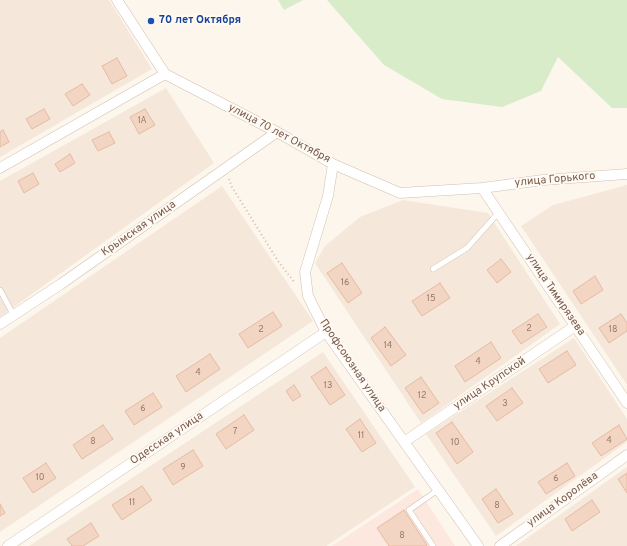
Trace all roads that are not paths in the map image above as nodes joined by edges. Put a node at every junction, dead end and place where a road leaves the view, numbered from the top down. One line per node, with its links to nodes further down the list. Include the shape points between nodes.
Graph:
1 (117, 0): 2 (street, улица 70 лет Октября)
2 (165, 74): 3 (street, улица 70 лет Октября); 5 (street)
3 (277, 132): 4 (street, улица 70 лет Октября); 11 (street, Крымская улица)
4 (333, 164): 7 (street, улица 70 лет Октября, via 400,193); 14 (street, Профсоюзная улица, via 328,196 305,272 308,296)
5 (0, 168)
6 (627, 174): 7 (street, улица Горького, via 543,180)
7 (482, 188): 8 (street, улица Тимирязева)
8 (499, 212): 9 (lane, via 467,248); 13 (street, улица Тимирязева)
9 (433, 270)
10 (0, 290): 11 (lane)
11 (14, 316): 12 (street, Крымская улица)
12 (0, 324)
13 (575, 326): 15 (street, улица Тимирязева); 16 (street, улица Крупской)
14 (326, 332): 16 (street, Профсоюзная улица); 19 (street, Одесская улица)
15 (627, 403)
16 (404, 442): 18 (street, Профсоюзная улица)
17 (627, 455): 22 (street, улица Королёва)
18 (438, 490): 20 (lane, via 409,510); 21 (street, Профсоюзная улица)
19 (8, 546)
20 (433, 546)
21 (478, 546)
22 (500, 546)

